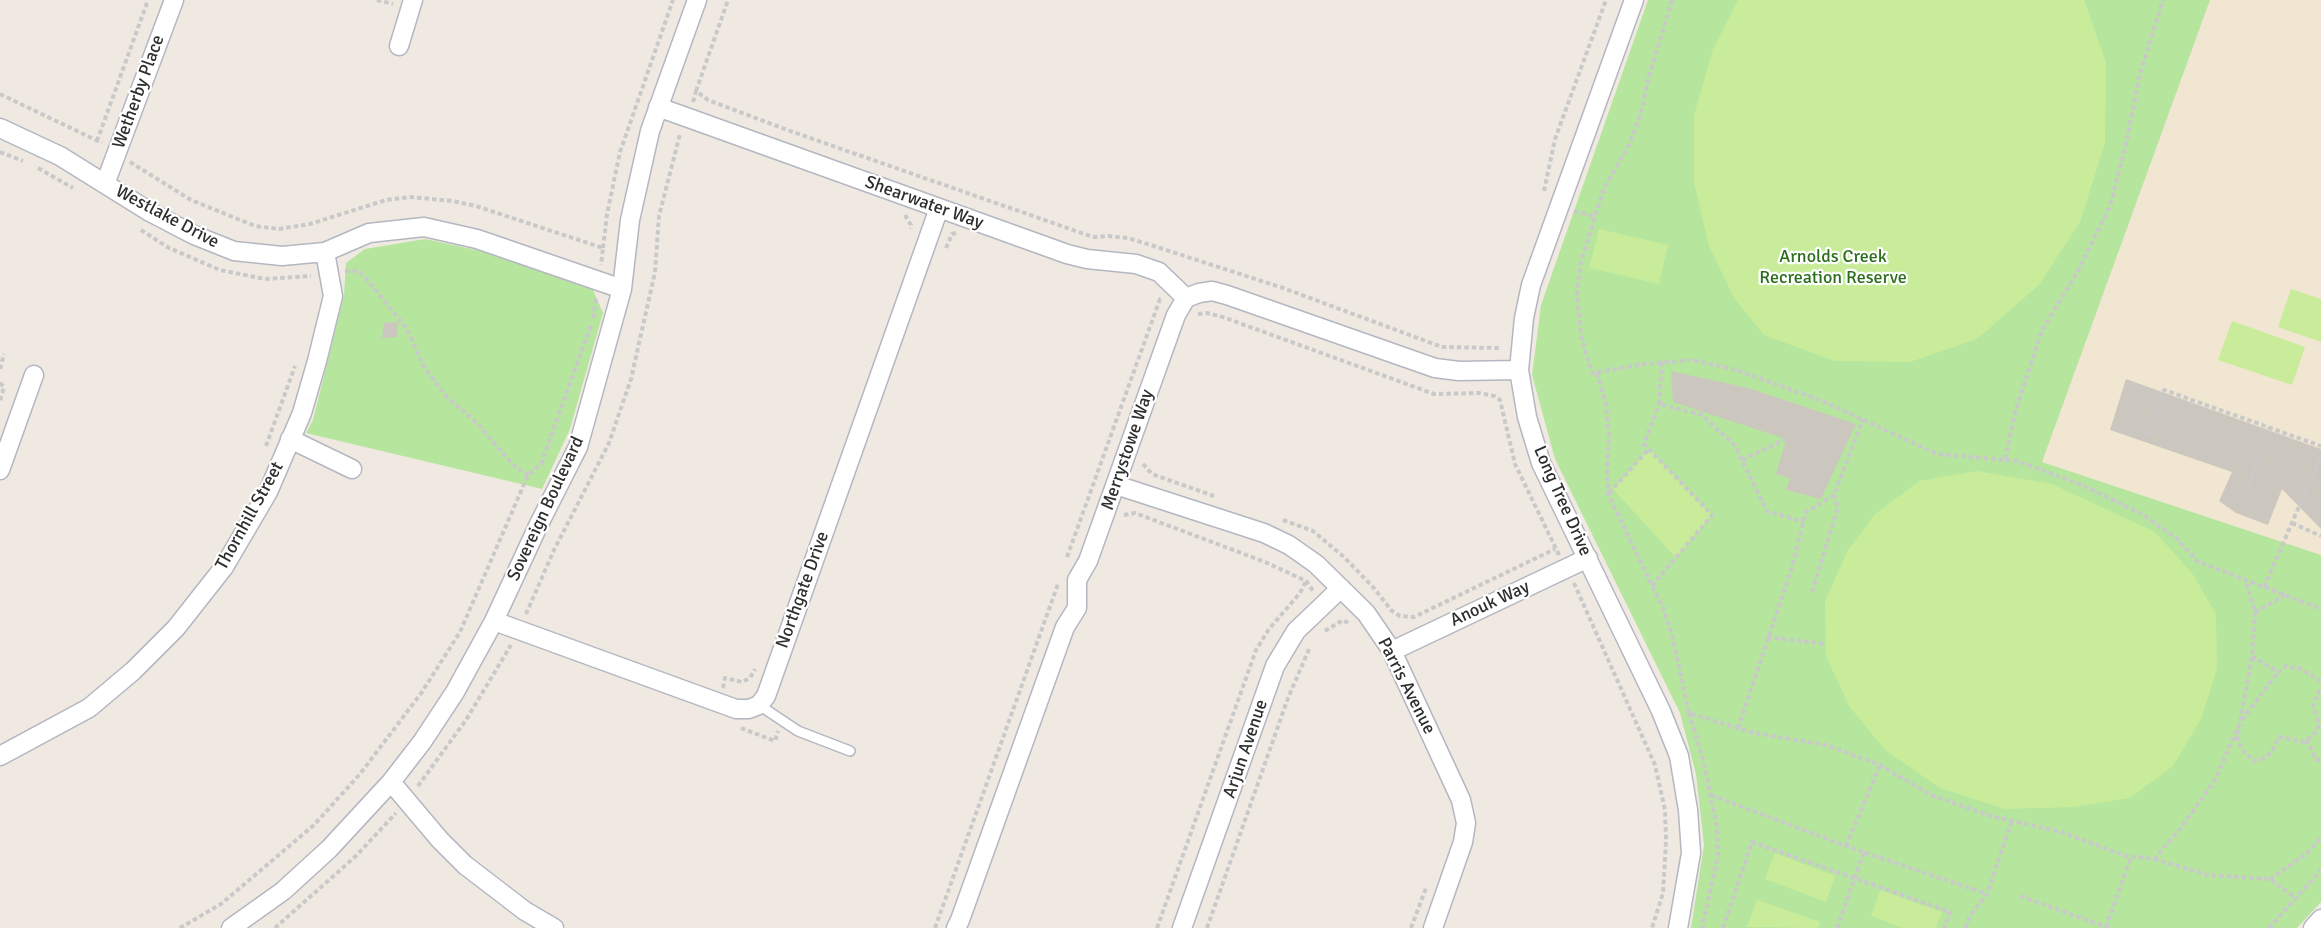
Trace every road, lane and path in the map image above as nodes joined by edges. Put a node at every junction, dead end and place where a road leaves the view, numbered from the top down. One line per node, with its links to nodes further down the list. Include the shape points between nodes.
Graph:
1 (148, 0): 15 (path)
2 (174, 0): 16 (street, Wetherby Place)
3 (413, 0): 9 (street)
4 (697, 0): 12 (street, Sovereign Boulevard)
5 (728, 0): 10 (path)
6 (1634, 0): 38 (street, Long Tree Drive, via 1531,285)
7 (1672, 0): 39 (path, via 1641,113 1629,145 1604,188 1581,261 1577,293 1581,336 1592,373)
8 (2163, 0): 54 (path, via 2140,74 2110,206 2077,273 2042,330 2016,408)
9 (399, 46)
10 (696, 91): 13 (path); 17 (path, via 708,100)
11 (0, 93): 15 (path)
12 (658, 107): 13 (street, Shearwater Way); 29 (street, Sovereign Boulevard, via 630,220)
13 (684, 117): 19 (street, Shearwater Way); 87 (path, via 659,216 655,272 632,379 609,443 554,550)
14 (0, 128): 18 (street, Westlake Drive, via 60,156)
15 (97, 141): 16 (path)
16 (117, 152): 18 (street, Wetherby Place); 28 (path, via 191,200 255,226 279,230 410,197 476,206 603,248)
17 (908, 173): 19 (path); 33 (path, via 1093,237 1128,238 1188,257 1442,347)
18 (105, 184): 23 (street, Westlake Drive, via 194,235 234,251 282,256)
19 (898, 194): 20 (street, Shearwater Way); 22 (path, via 894,208 907,216)
20 (939, 208): 32 (street, Shearwater Way, via 1067,254 1136,264 1159,272); 97 (street, Northgate Drive, via 766,696)
21 (962, 232): 24 (path, via 952,234)
22 (911, 233)
23 (325, 252): 25 (street, Thornhill Street); 28 (street, Westlake Drive, via 369,233 424,227 477,239)
24 (945, 252)
25 (329, 274): 48 (street, Thornhill Street, via 333,296 302,413); 58 (path, via 351,270 365,277 407,329 425,369 447,397 478,424 511,463)
26 (305, 278): 27 (path)
27 (310, 281)
28 (598, 281): 29 (street, Westlake Drive); 58 (path, via 593,321 541,464)
29 (622, 290): 83 (street, Sovereign Boulevard, via 578,447)
30 (1156, 294): 31 (path)
31 (1160, 299): 32 (path); 70 (path)
32 (1184, 302): 38 (street, via 1212,291 1435,368); 59 (street, Merrystowe Way); 69 (path, via 1195,315 1206,312 1220,316 1434,394 1494,396 1500,400 1515,464)
33 (1501, 348)
34 (4, 354): 37 (path)
35 (296, 361): 51 (path)
36 (1662, 362): 39 (path); 43 (path); 44 (path, via 1692,360 1737,370)
37 (0, 369)
38 (1519, 370): 71 (street, Long Tree Drive, via 1527,417 1541,463)
39 (1597, 372): 61 (path, via 1609,436)
40 (34, 375): 57 (street)
41 (0, 382): 42 (path, via 4,387)
42 (0, 401)
43 (1659, 404): 50 (path, via 1644,444); 55 (path, via 1702,415 1735,446)
44 (1863, 419): 54 (path, via 1936,454); 62 (path)
45 (2269, 429): 46 (path, via 2164,390 2149,435); 49 (path); 60 (path)
46 (2143, 432)
47 (1786, 439): 55 (path)
48 (290, 440): 56 (street); 104 (street, Thornhill Street, via 268,492 224,567 176,628 89,708)
49 (2321, 446)
50 (1649, 449): 61 (path); 75 (path, via 1712,515)
51 (265, 450)
52 (1141, 455): 63 (path, via 1143,465 1152,474)
53 (2321, 456): 67 (path)
54 (2006, 459): 73 (path, via 2082,485 2140,513 2175,537 2197,561)
55 (1742, 460): 65 (path, via 1767,511)
56 (352, 468)
57 (0, 471)
58 (528, 475): 125 (path, via 460,632 423,692 360,774 306,832 221,904)
59 (1116, 484): 77 (street, Parris Avenue, via 1264,533 1316,564); 129 (street, Merrystowe Way, via 1088,561 1077,580 1077,608 1065,627)
60 (2249, 486)
61 (1608, 494): 75 (path)
62 (1834, 495): 65 (path, via 1806,512); 79 (path, via 1838,507)
63 (1217, 496)
64 (1281, 519): 69 (path, via 1313,531 1344,557 1400,616 1414,617)
65 (1804, 522): 85 (path)
66 (1121, 523): 130 (path, via 1124,515 1135,513 1306,581 1256,650)
67 (2292, 523): 68 (path); 76 (path)
68 (2321, 536)
69 (1555, 549): 72 (path)
70 (1067, 557)
71 (1588, 558): 72 (street, Anouk Way); 136 (street, Long Tree Drive, via 1679,756 1691,853)
72 (1571, 576): 78 (path); 90 (street, Anouk Way); 135 (path, via 1655,765 1665,810 1666,841 1663,893)
73 (2245, 579): 76 (path); 82 (path)
74 (1059, 580): 128 (path)
75 (1652, 586): 100 (path, via 1672,635 1689,713)
76 (2264, 587): 80 (path)
77 (1341, 588): 90 (street, Parris Avenue, via 1366,613); 131 (street, Arjun Avenue, via 1296,631 1275,666)
78 (1564, 589)
79 (1812, 592)
80 (2286, 595): 81 (path); 82 (path)
81 (2321, 609)
82 (2255, 612): 91 (path)
83 (494, 621): 87 (street); 107 (street, Sovereign Boulevard, via 455,692)
84 (1357, 630): 86 (path, via 1343,620)
85 (1767, 637): 89 (path); 100 (path)
86 (1317, 638)
87 (517, 642): 96 (street); 109 (path, via 466,720)
88 (1311, 644): 132 (path, via 1288,698)
89 (1826, 644)
90 (1392, 651): 134 (street, Parris Avenue, via 1461,800 1466,823)
91 (2252, 656): 93 (path); 99 (path)
92 (758, 660): 96 (path, via 750,678 742,682 725,678)
93 (2278, 672): 94 (path, via 2286,666 2301,669); 99 (path)
94 (2321, 681)
95 (2321, 686): 102 (path, via 2313,706 2319,725)
96 (718, 702): 97 (street, via 736,709)
97 (759, 705): 98 (lane)
98 (782, 721): 101 (path, via 775,741); 103 (lane)
99 (2240, 723): 102 (path, via 2237,737 2242,750 2254,761 2271,753 2278,737); 115 (path, via 2215,780)
100 (1738, 728): 106 (path, via 1826,744)
101 (768, 737)
102 (2304, 742): 105 (path, via 2308,742 2316,760)
103 (850, 751)
104 (0, 756)
105 (2321, 759)
106 (1880, 765): 110 (path, via 1931,795); 112 (path)
107 (391, 782): 109 (street); 124 (street, Sovereign Boulevard, via 329,849 283,891)
108 (1711, 795): 112 (path)
109 (406, 800): 126 (path, via 356,856); 127 (street, via 465,865)
110 (2012, 820): 114 (path, via 2061,832); 120 (path)
111 (2321, 838): 118 (path, via 2305,855)
112 (1846, 846): 113 (path)
113 (1864, 852): 117 (path); 120 (path)
114 (2131, 857): 115 (path); 141 (path)
115 (2154, 859): 118 (path, via 2208,875)
116 (2321, 870): 122 (path)
117 (1855, 878): 137 (path, via 1752,842); 138 (path); 139 (path, via 1950,912)
118 (2270, 879): 122 (path)
119 (1427, 883): 133 (path)
120 (1987, 894): 140 (path)
121 (2020, 896): 141 (path)
122 (2296, 898): 142 (path)
123 (2321, 919): 143 (street)
124 (234, 927)
125 (180, 928)
126 (275, 928)
127 (554, 928)
128 (935, 928)
129 (956, 928)
130 (1157, 928)
131 (1182, 928)
132 (1207, 928)
133 (1411, 928)
134 (1433, 928)
135 (1652, 928)
136 (1678, 928)
137 (1723, 928)
138 (1837, 928)
139 (1944, 928)
140 (1965, 928)
141 (2107, 928)
142 (2269, 928)
143 (2313, 928)

